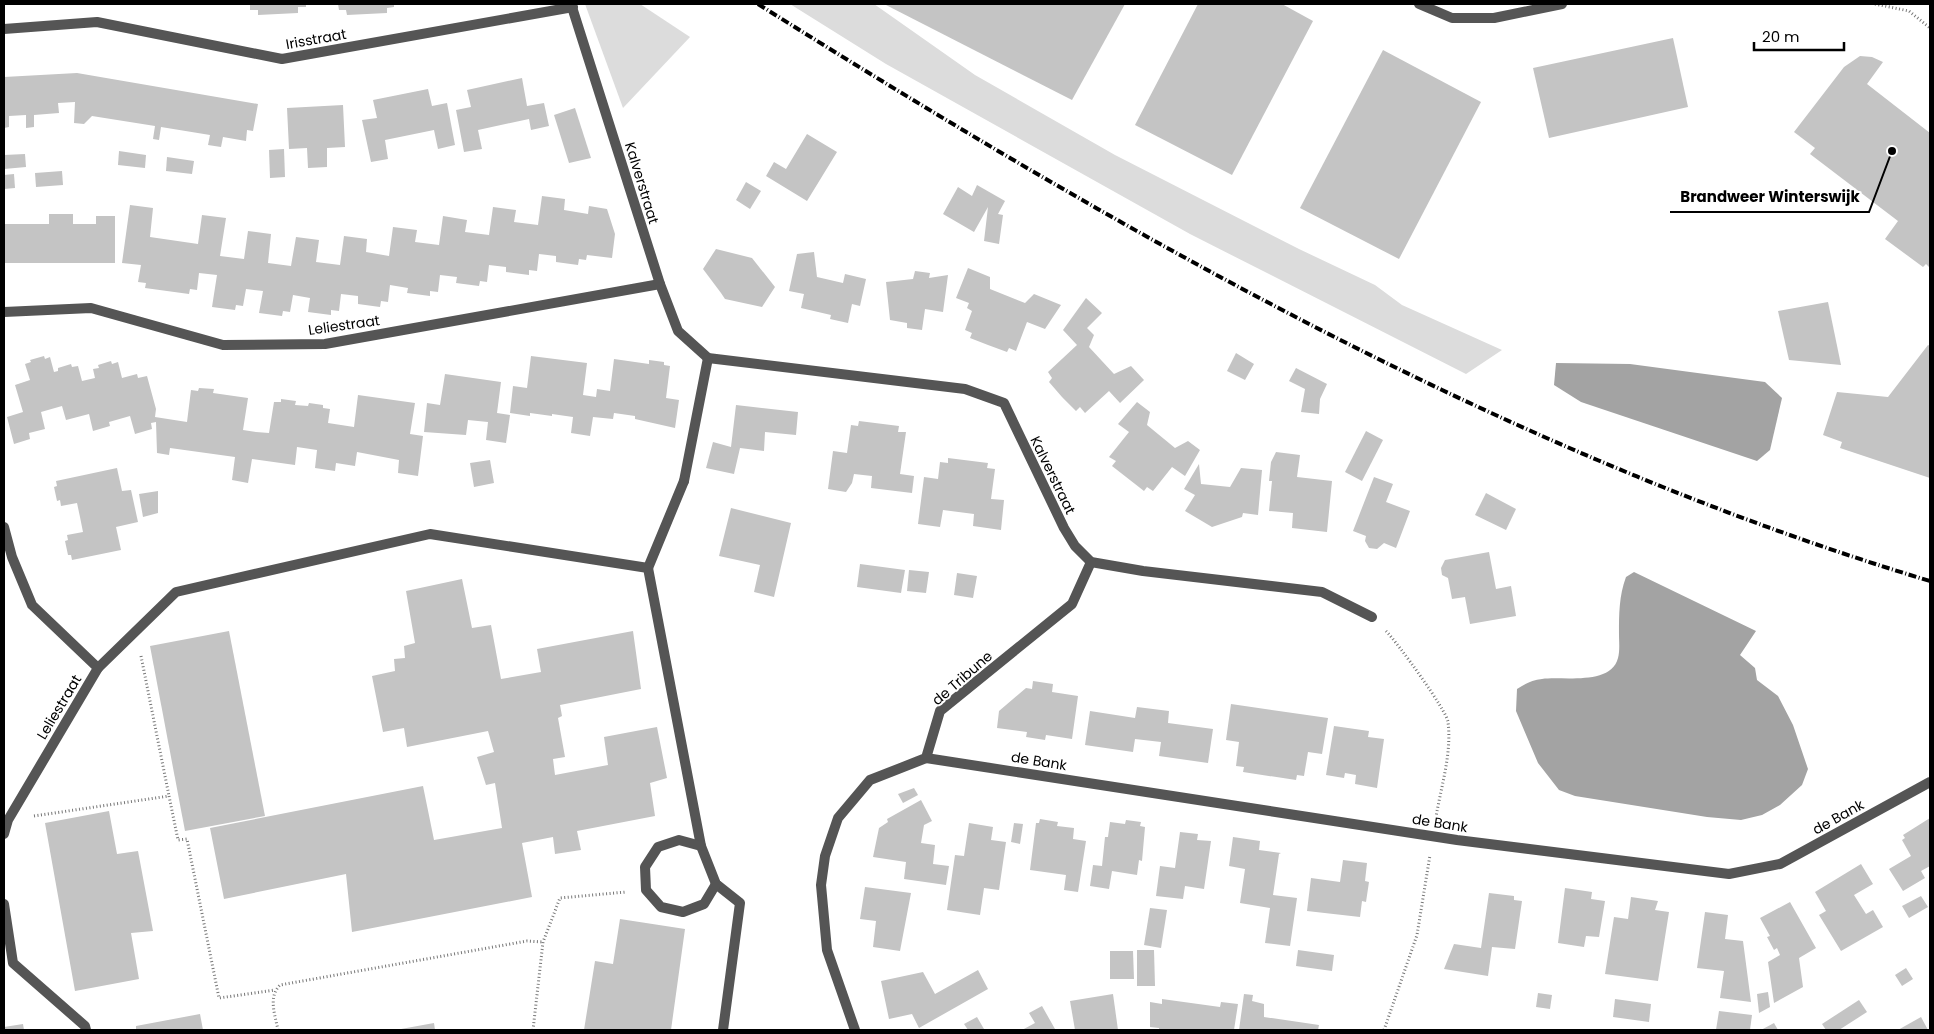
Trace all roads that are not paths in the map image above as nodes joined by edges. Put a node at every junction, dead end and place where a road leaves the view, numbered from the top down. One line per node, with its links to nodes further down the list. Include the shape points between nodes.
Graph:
1 (1419, 4): 2 (street, via 1452,18 1486,18)
2 (1562, 4)
3 (572, 6): 4 (street, Irisstraat, via 282,59 98,22); 5 (street, Kalverstraat)
4 (4, 29)
5 (660, 284): 6 (street, Leliestraat, via 325,344 223,345 91,308); 7 (street, Kalverstraat, via 678,330)
6 (4, 312)
7 (708, 358): 10 (street, Kalverstraat, via 964,389 1004,403 1064,528 1075,546); 11 (street, via 684,481)
8 (4, 527): 9 (street, Leliestraat)
9 (8, 559): 13 (street, Leliestraat, via 32,605)
10 (1091, 562): 12 (street, via 1322,592); 14 (street, de Tribune, via 1072,604 940,711)
11 (648, 568): 13 (street, via 430,534 176,592); 17 (street)
12 (1372, 617)
13 (98, 668): 16 (street, Leliestraat, via 8,820)
14 (926, 758): 15 (street, de Bank, via 1457,840 1729,874 1780,864); 22 (street, via 870,780 838,818 826,856 821,885 827,950)
15 (1930, 782)
16 (4, 834)
17 (701, 846): 18 (street); 18 (street, via 679,840 658,848 645,867 646,890 661,907 683,912 704,904)
18 (716, 884): 21 (street, via 740,904)
19 (4, 904): 20 (street, via 14,963 86,1026)
20 (86, 1030)
21 (723, 1030)
22 (855, 1030)

